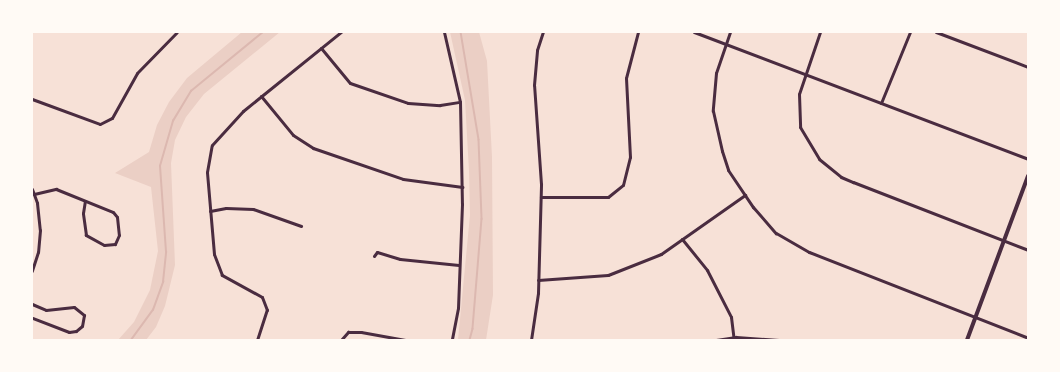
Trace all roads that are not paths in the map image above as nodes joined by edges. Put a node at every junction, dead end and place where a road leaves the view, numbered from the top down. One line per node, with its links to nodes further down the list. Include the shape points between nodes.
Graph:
1 (177, 32): 16 (street, via 137,73 112,118 100,124)
2 (341, 32): 12 (street)
3 (444, 32): 17 (street)
4 (543, 32): 25 (street, via 537,50 534,85)
5 (638, 32): 25 (street, via 626,78 630,157 623,185 608,197)
6 (694, 32): 11 (street)
7 (730, 32): 11 (street)
8 (820, 32): 14 (street)
9 (910, 32): 18 (street)
10 (936, 32): 13 (street)
11 (726, 44): 14 (street); 24 (street, via 716,73 713,111 728,170)
12 (321, 48): 15 (street); 17 (street, via 350,83 408,103 440,105)
13 (1028, 66)
14 (804, 74): 18 (street); 32 (street, via 799,94 800,127 819,159 853,182)
15 (261, 96): 21 (street, via 293,136 313,148 395,177 434,185); 29 (street, via 243,111 212,145 207,172)
16 (32, 99)
17 (460, 102): 21 (street)
18 (881, 103): 19 (street)
19 (1028, 159)
20 (1028, 176): 32 (main road)
21 (462, 187): 35 (street)
22 (32, 189): 23 (street)
23 (34, 194): 26 (street, via 56,189); 27 (street)
24 (745, 195): 31 (street); 39 (street, via 776,233 809,252)
25 (541, 197): 37 (street)
26 (85, 201): 26 (street, via 82,214 86,235 104,245 115,244 119,235 117,217 113,212)
27 (37, 203): 28 (street); 36 (street, via 40,230 38,252)
28 (32, 204)
29 (210, 211): 30 (street, via 226,208 253,210); 43 (street, via 214,254 222,275 262,297 267,310)
30 (301, 226)
31 (682, 239): 37 (street, via 661,254 608,275); 42 (street, via 707,270 731,317)
32 (1004, 240): 33 (street); 39 (main road)
33 (1028, 250)
34 (374, 256): 35 (street, via 376,252 400,259)
35 (459, 265): 46 (street, via 458,308)
36 (32, 271)
37 (538, 280): 47 (street)
38 (32, 304): 40 (street, via 46,310 74,307 84,316 82,326 76,331 69,332)
39 (975, 317): 41 (street); 50 (main road)
40 (32, 318)
41 (1028, 338)
42 (733, 339): 48 (street); 49 (street)
43 (257, 340)
44 (341, 340): 45 (street, via 348,332)
45 (405, 340)
46 (452, 340)
47 (531, 340)
48 (716, 340)
49 (779, 340)
50 (966, 340)

